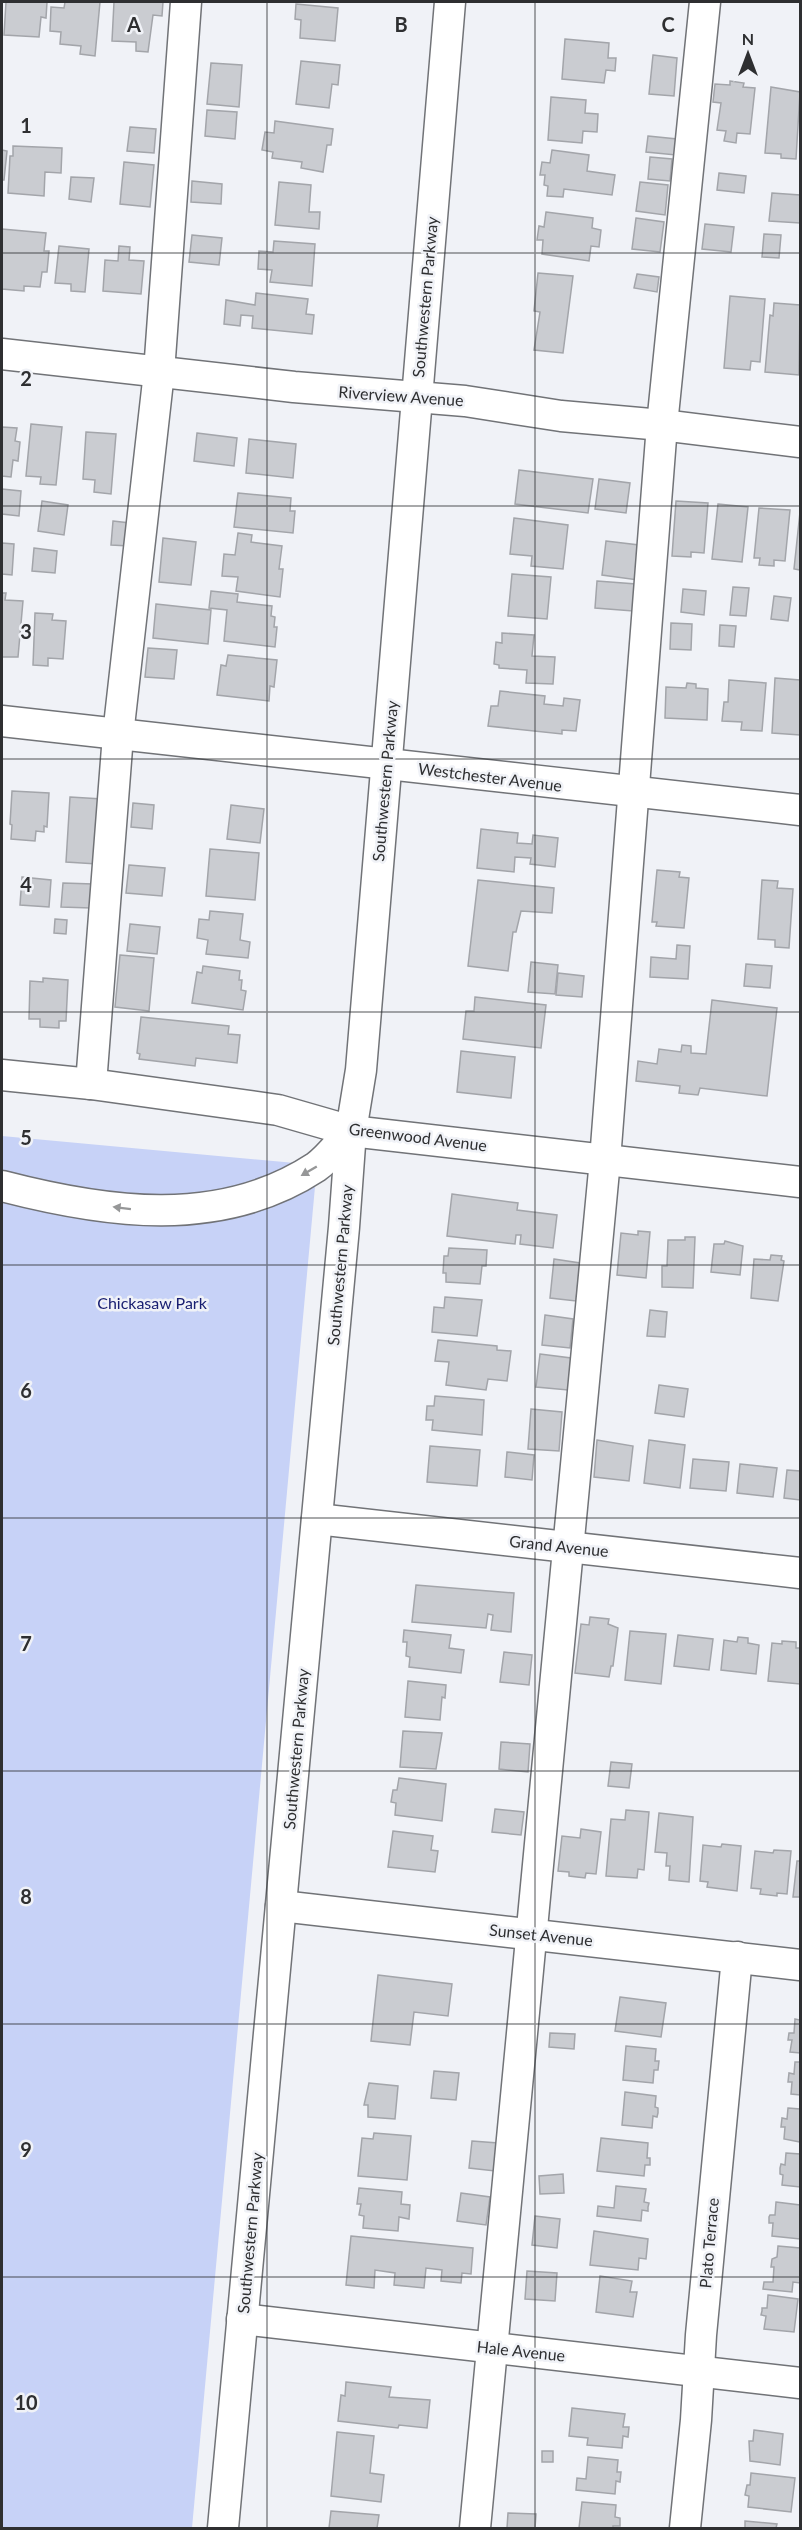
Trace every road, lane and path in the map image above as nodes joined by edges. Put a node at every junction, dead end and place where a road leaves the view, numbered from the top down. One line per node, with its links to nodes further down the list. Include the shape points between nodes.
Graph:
1 (186, 2): 5 (street)
2 (450, 2): 6 (street, Southwestern Parkway)
3 (705, 2): 7 (street)
4 (2, 354): 5 (street, Riverview Avenue)
5 (159, 372): 6 (street, Riverview Avenue); 10 (street)
6 (417, 399): 7 (street, Riverview Avenue, via 465,401 561,416); 11 (street, Southwestern Parkway)
7 (662, 425): 8 (street, Riverview Avenue); 12 (street)
8 (801, 442)
9 (2, 722): 10 (street, Westchester Avenue)
10 (118, 735): 11 (street, Westchester Avenue); 15 (street)
11 (386, 765): 12 (street, Westchester Avenue); 16 (street, Southwestern Parkway, via 361,1070)
12 (635, 794): 13 (street, Westchester Avenue); 17 (street)
13 (801, 810)
14 (2, 1075): 15 (street, Greenwood Avenue)
15 (91, 1084): 16 (street, Greenwood Avenue, via 278,1110)
16 (351, 1131): 17 (street, Greenwood Avenue); 19 (street, one-way to 19, via 318,1166 292,1181 201,1210 127,1210 43,1197); 20 (street, Southwestern Parkway)
17 (605, 1160): 18 (street, Greenwood Avenue); 21 (street)
18 (801, 1182)
19 (2, 1186)
20 (317, 1519): 21 (street, Grand Avenue); 23 (street, Southwestern Parkway)
21 (568, 1547): 22 (street, Grand Avenue); 24 (street)
22 (801, 1573)
23 (281, 1906): 24 (street, Sunset Avenue); 27 (street, Southwestern Parkway)
24 (530, 1934): 25 (street, Sunset Avenue); 28 (street)
25 (736, 1957): 26 (street, Sunset Avenue); 29 (street, Plato Terrace)
26 (801, 1965)
27 (242, 2319): 28 (street, Hale Avenue); 31 (street, Southwestern Parkway)
28 (493, 2348): 29 (street, Hale Avenue); 32 (street)
29 (699, 2371): 30 (street, Hale Avenue); 33 (street, Plato Terrace)
30 (801, 2383)
31 (223, 2529)
32 (475, 2529)
33 (685, 2529)

